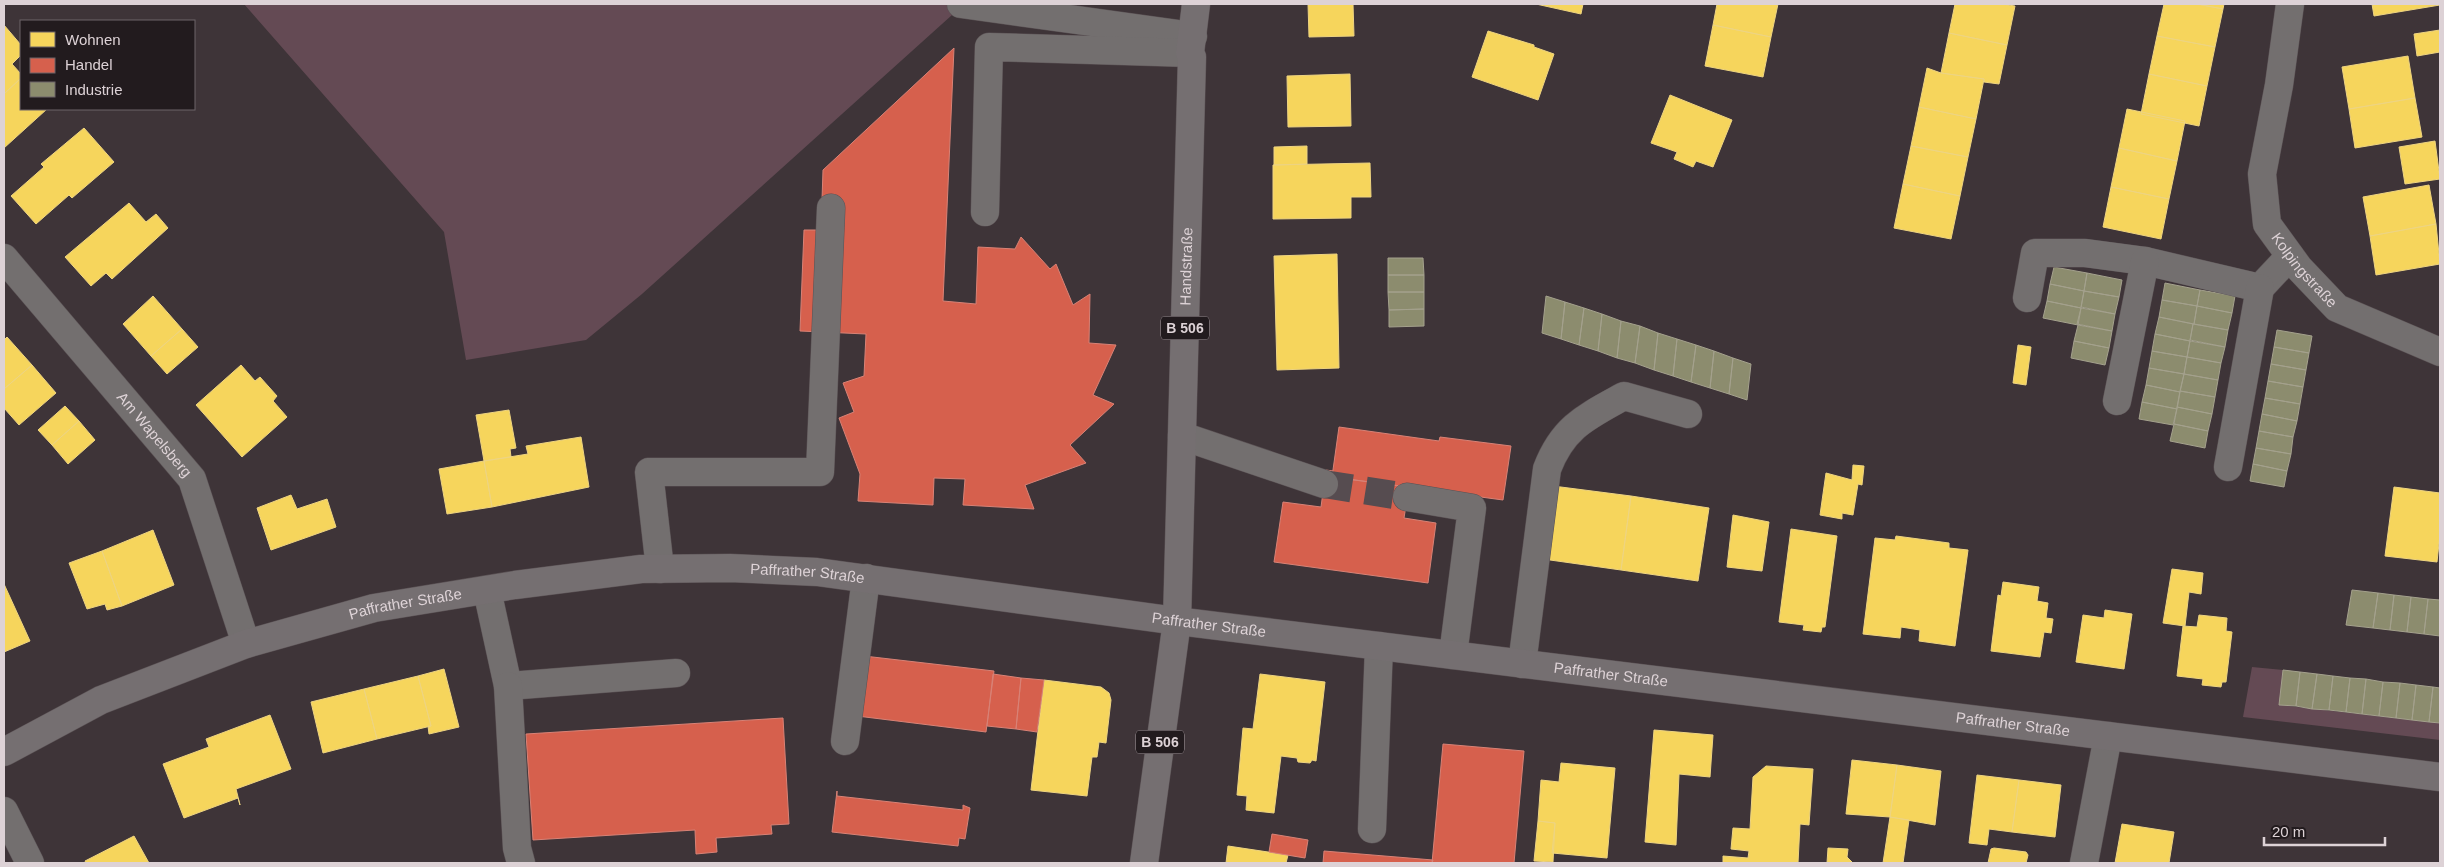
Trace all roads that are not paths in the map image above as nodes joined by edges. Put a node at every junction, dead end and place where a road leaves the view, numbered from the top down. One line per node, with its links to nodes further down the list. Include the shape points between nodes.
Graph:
1 (961, 4): 4 (street)
2 (1196, 4): 4 (main road, Handstraße / B 506)
3 (2290, 4): 7 (street, Kolpingstraße, via 2262,174 2268,224)
4 (1191, 45): 6 (street, via 989,48); 15 (main road, Handstraße / B 506)
5 (831, 208): 19 (street, via 820,472 649,472)
6 (986, 212)
7 (2290, 256): 10 (street); 12 (street, Kolpingstraße, via 2337,308)
8 (4, 258): 23 (street, Am Wapelsberg, via 192,479)
9 (2145, 261): 10 (street); 11 (street, via 2084,253 2035,253); 13 (street)
10 (2260, 288): 16 (street)
11 (2027, 298)
12 (2440, 352)
13 (2117, 401)
14 (1688, 414): 26 (street, via 1624,396 1572,427 1554,452 1547,469)
15 (1182, 436): 17 (street); 22 (main road, Handstraße / B 506)
16 (2228, 467)
17 (1324, 484)
18 (1407, 497): 25 (street, via 1472,508)
19 (660, 569): 20 (main road, Paffrather Straße, via 730,568); 21 (main road, Paffrather Straße)
20 (866, 578): 22 (main road, Paffrather Straße); 30 (street)
21 (488, 590): 23 (main road, Paffrather Straße, via 374,608); 28 (street)
22 (1177, 621): 24 (main road, Paffrather Straße); 37 (main road, B 506)
23 (246, 644): 31 (main road, Paffrather Straße, via 100,700)
24 (1379, 646): 25 (main road, Paffrather Straße); 34 (street)
25 (1453, 655): 26 (main road, Paffrather Straße)
26 (1522, 664): 29 (main road, Paffrather Straße)
27 (676, 673): 28 (street)
28 (508, 686): 36 (street, via 517,848)
29 (2108, 736): 32 (main road, Paffrather Straße); 38 (street)
30 (846, 741)
31 (4, 752)
32 (2440, 777)
33 (4, 810): 35 (street)
34 (1372, 829)
35 (30, 863)
36 (521, 863)
37 (1144, 863)
38 (2084, 863)

